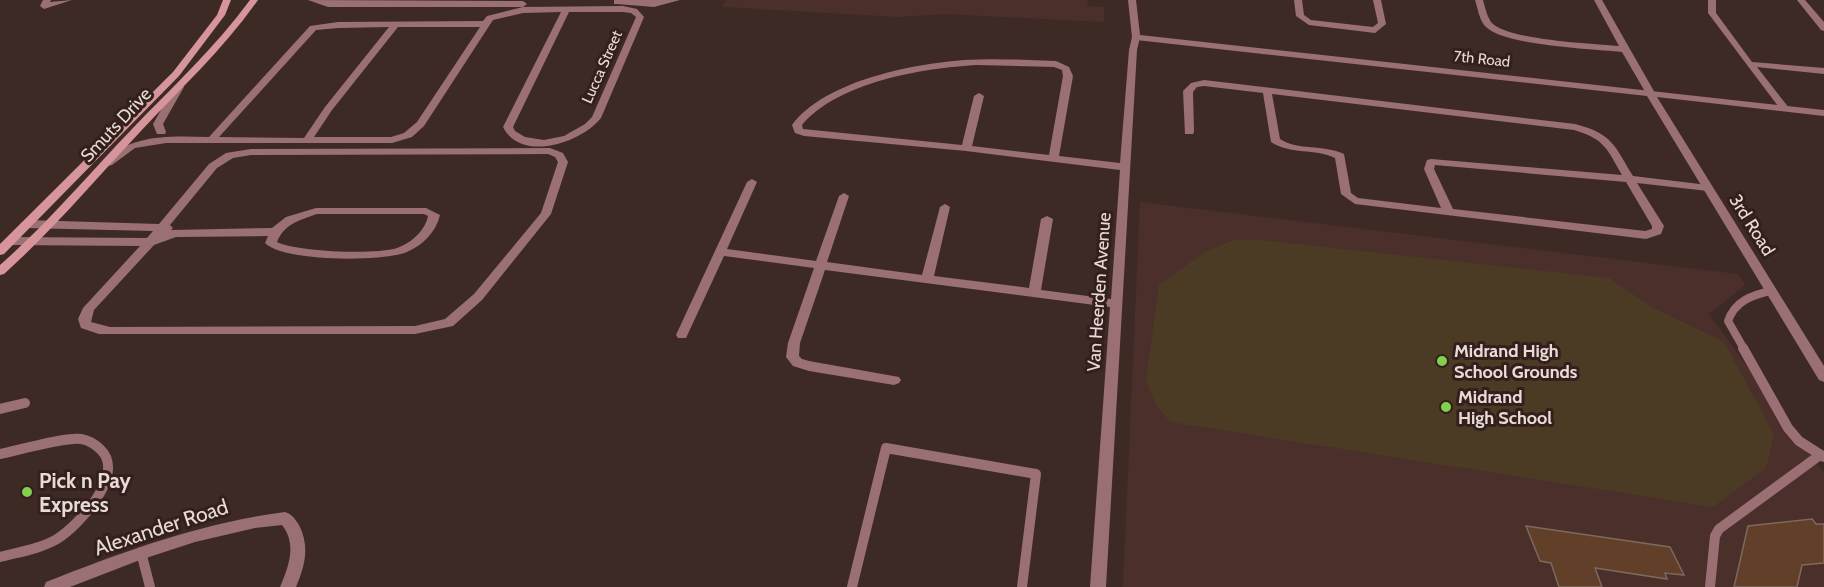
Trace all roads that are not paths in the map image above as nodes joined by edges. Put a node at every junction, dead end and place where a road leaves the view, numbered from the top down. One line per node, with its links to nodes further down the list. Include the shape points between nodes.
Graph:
1 (46, 0): 2 (street, via 44,6)
2 (68, 0)
3 (227, 0): 49 (main road, Smuts Drive, via 221,15 176,74)
4 (254, 0): 27 (main road, Smuts Drive)
5 (312, 0): 16 (street, via 322,4)
6 (676, 0): 15 (street, via 654,4)
7 (1132, 0): 23 (street, Van Heerden Avenue)
8 (1298, 0): 9 (street, via 1300,15 1309,22 1375,30 1382,24)
9 (1377, 0)
10 (1479, 0): 24 (street, via 1488,24 1500,32)
11 (1598, 0): 24 (street, 3rd Road)
12 (1712, 0): 25 (street, via 1712,13)
13 (1801, 0): 22 (street)
14 (490, 1): 17 (street); 18 (street)
15 (617, 1): 18 (street)
16 (369, 2): 17 (street)
17 (428, 2)
18 (553, 2)
19 (566, 10): 19 (street, Lucca Street, via 628,9 640,16 596,118 586,130 568,140 518,138 508,127); 20 (street, via 512,11)
20 (484, 24): 21 (street); 36 (street, via 421,124 412,132 380,142)
21 (395, 25): 35 (street, via 313,28); 36 (street)
22 (1824, 28)
23 (1136, 37): 29 (street, 7th Road); 40 (street, Van Heerden Avenue)
24 (1624, 49): 29 (street, 3rd Road)
25 (1749, 64): 26 (street); 31 (street)
26 (1824, 71)
27 (183, 81): 33 (street, via 158,124); 41 (main road, Smuts Drive)
28 (1267, 91): 34 (street, via 1194,85 1188,91); 42 (street, via 1575,127 1595,133 1608,143); 47 (street, via 1275,140 1289,147 1330,151 1340,156 1348,197 1372,204)
29 (1650, 93): 31 (street, 7th Road); 44 (street, 3rd Road)
30 (979, 96): 38 (street)
31 (1784, 108): 32 (street, 7th Road)
32 (1824, 112)
33 (161, 132): 35 (street); 37 (street)
34 (1189, 132)
35 (209, 138): 36 (street); 37 (street)
36 (307, 141)
37 (149, 143): 41 (street, via 125,149)
38 (966, 148): 39 (street); 39 (street, via 804,133 797,125 803,116 843,91 877,80 950,64 1056,64 1066,69 1068,76)
39 (1054, 158): 40 (street)
40 (1125, 167): 64 (street, Van Heerden Avenue)
41 (95, 173): 50 (main road, Smuts Drive)
42 (1629, 178): 44 (street); 47 (street, via 1431,162 1429,169); 47 (street, via 1658,226 1653,233)
43 (752, 182): 58 (street)
44 (1708, 188): 62 (street, 3rd Road)
45 (844, 196): 59 (street)
46 (945, 207): 61 (street)
47 (1449, 213)
48 (1047, 219): 63 (street)
49 (26, 224): 50 (street); 54 (main road, Smuts Drive)
50 (53, 224): 51 (street); 55 (main road, Smuts Drive)
51 (164, 226): 53 (street); 56 (street); 56 (street, via 213,166 239,152 550,151 563,158 552,201 532,235 468,309 449,323 430,328 110,331 85,325 89,308)
52 (275, 232): 52 (street, via 290,219 316,211 414,210 434,215 424,234 393,253 287,250 271,243); 53 (street)
53 (175, 233): 56 (street)
54 (10, 241): 55 (street); 57 (main road, Smuts Drive)
55 (34, 242): 56 (street); 60 (main road, Smuts Drive)
56 (150, 242)
57 (0, 251)
58 (719, 252): 59 (street); 65 (street)
59 (819, 265): 61 (street); 67 (street, via 792,357 809,366)
60 (0, 271)
61 (927, 279): 63 (street)
62 (1771, 291): 66 (street, 3rd Road); 71 (lane, via 1755,294 1735,306 1728,321 1788,428 1799,441)
63 (1034, 293): 64 (street)
64 (1117, 304): 79 (street, Van Heerden Avenue)
65 (682, 335)
66 (1824, 377)
67 (894, 380)
68 (26, 403): 69 (lane)
69 (0, 410)
70 (0, 454): 73 (lane, via 80,439 93,443 110,465 109,474 91,504 72,528 37,548)
71 (1822, 456): 80 (lane, via 1719,529)
72 (141, 552): 74 (street, Alexander Road); 75 (lane); 76 (street, Alexander Road, via 214,529 285,518 292,525 300,549)
73 (0, 557)
74 (52, 587)
75 (150, 587)
76 (288, 587)
77 (852, 587): 78 (lane, via 886,448 1036,474)
78 (1022, 587)
79 (1098, 587)
80 (1710, 587)

